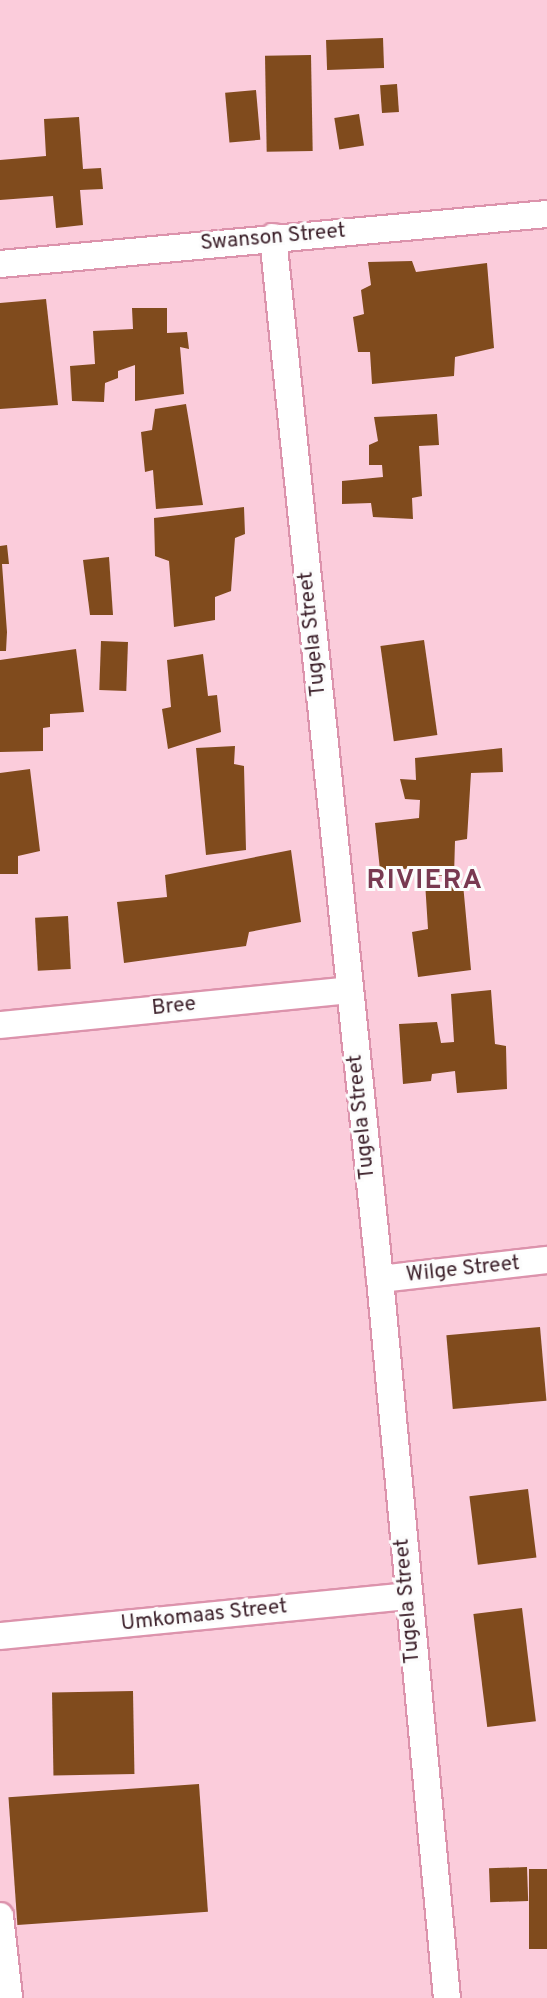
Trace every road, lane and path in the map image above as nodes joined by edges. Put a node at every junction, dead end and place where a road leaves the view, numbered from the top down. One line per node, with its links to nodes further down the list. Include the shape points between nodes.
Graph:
1 (547, 214): 2 (street, Swanson Street)
2 (273, 237): 3 (street, Swanson Street); 4 (street, Tugela Street)
3 (0, 264)
4 (349, 990): 5 (street, Bree); 7 (street, Tugela Street)
5 (0, 1025)
6 (547, 1260): 7 (street, Wilge Street)
7 (380, 1279): 8 (street, Tugela Street)
8 (407, 1596): 9 (street, Umkomaas Street); 12 (street, Tugela Street)
9 (0, 1636)
10 (0, 1916): 11 (street)
11 (9, 1998)
12 (447, 1998)

